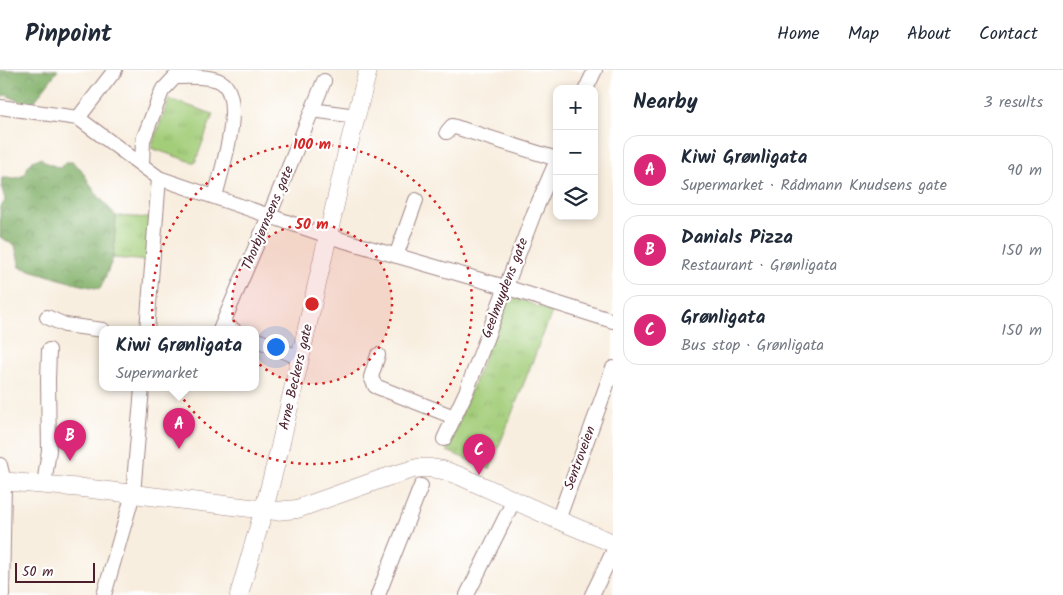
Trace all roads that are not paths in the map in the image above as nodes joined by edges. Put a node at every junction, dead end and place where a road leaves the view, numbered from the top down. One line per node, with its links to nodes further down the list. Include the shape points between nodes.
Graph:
1 (115, 70): 9 (street)
2 (368, 70): 8 (main road, Arne Beckers gate)
3 (595, 70): 5 (street)
4 (324, 81): 7 (street, Thorbjørnsens gate)
5 (588, 85)
6 (0, 107): 9 (street)
7 (312, 110): 8 (street); 17 (street, Thorbjørnsens gate)
8 (356, 116): 18 (main road, Arne Beckers gate)
9 (78, 118): 12 (street)
10 (447, 132): 11 (street, Geelmuydens gate, via 452,126)
11 (553, 159)
12 (142, 165): 14 (street); 15 (street, via 143,140 162,92 175,77 205,77 223,83 231,95 232,127)
13 (553, 169): 20 (street, Geelmuydens gate)
14 (159, 178): 15 (street); 23 (street)
15 (215, 197): 17 (street)
16 (416, 200): 19 (street)
17 (269, 216): 18 (street); 24 (street, Thorbjørnsens gate)
18 (328, 236): 19 (street); 29 (main road, Arne Beckers gate)
19 (396, 256): 20 (street)
20 (505, 287): 22 (street); 32 (street, Geelmuydens gate)
21 (47, 317): 25 (street, via 65,325)
22 (613, 321)
23 (147, 326)
24 (227, 326)
25 (99, 329)
26 (259, 341): 29 (street)
27 (49, 350): 35 (street, via 48,450)
28 (378, 355): 32 (street, via 371,378 374,386)
29 (300, 358): 39 (main road, Arne Beckers gate)
30 (613, 368): 40 (street, Sentroveien)
31 (142, 391): 37 (street)
32 (454, 417): 33 (street, Geelmuydens gate)
33 (444, 439)
34 (1, 476): 35 (main road); 43 (street)
35 (44, 485): 37 (main road)
36 (422, 486): 46 (street)
37 (133, 494): 39 (main road); 44 (street)
38 (514, 500): 39 (main road, via 443,470 416,468 297,509); 40 (main road); 47 (street)
39 (264, 509): 45 (main road, Arne Beckers gate)
40 (558, 520): 41 (main road)
41 (613, 543)
42 (613, 552): 48 (street)
43 (2, 595)
44 (104, 595)
45 (239, 595)
46 (378, 595)
47 (467, 595)
48 (592, 595)

